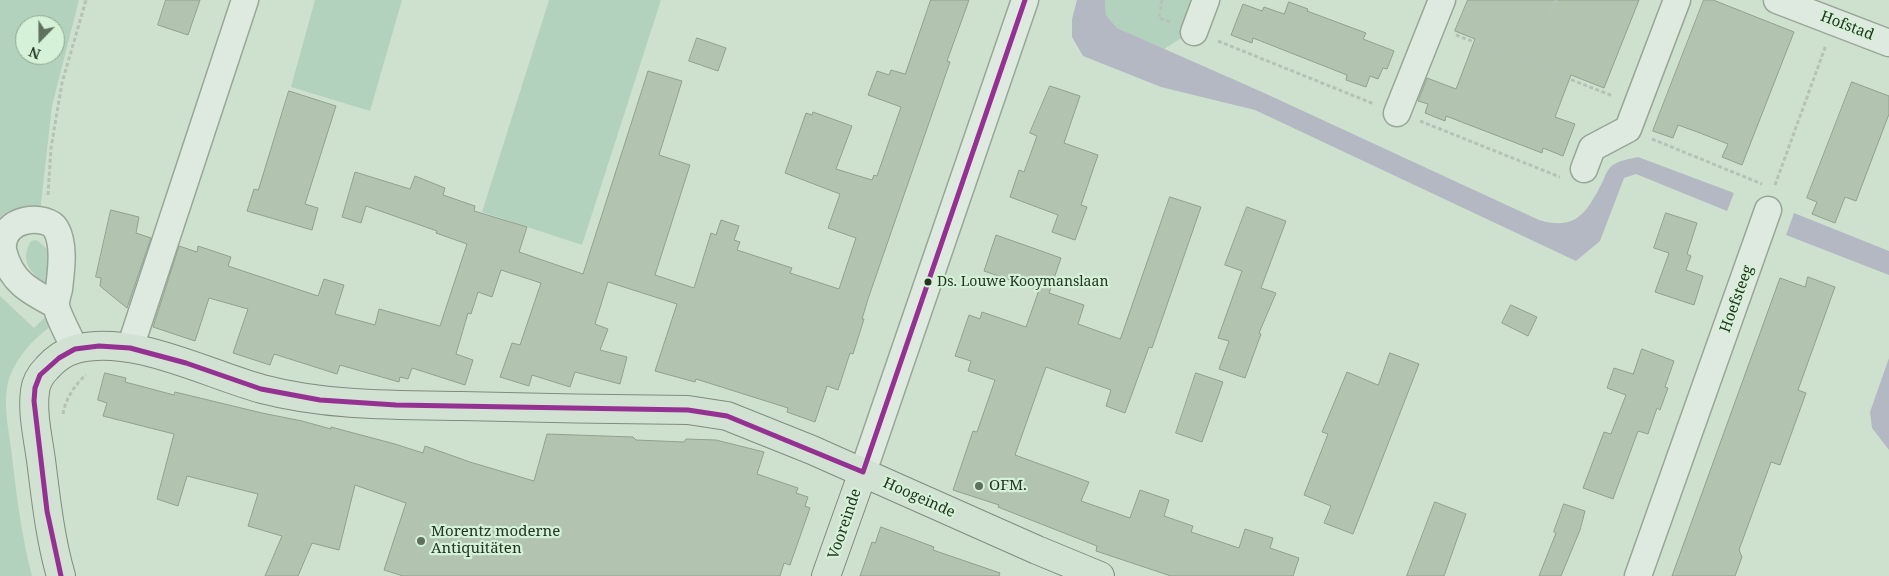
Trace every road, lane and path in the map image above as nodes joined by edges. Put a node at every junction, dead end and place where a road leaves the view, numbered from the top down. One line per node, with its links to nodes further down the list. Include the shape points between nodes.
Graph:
1 (86, 0): 18 (path, via 62,83 51,148)
2 (246, 0): 20 (street)
3 (1025, 0): 24 (street)
4 (1206, 0): 11 (street)
5 (1442, 0): 10 (street)
6 (1556, 0): 13 (path)
7 (1677, 0): 15 (street)
8 (1777, 0): 9 (street, Hofstad)
9 (1834, 21): 12 (street, Hofstad); 17 (path)
10 (1432, 26): 13 (path); 14 (street)
11 (1194, 32)
12 (1889, 43)
13 (1531, 64): 15 (path)
14 (1398, 113)
15 (1632, 117): 16 (street, via 1592,148); 17 (path)
16 (1584, 169)
17 (1771, 199): 28 (street, Hoefsteeg)
18 (46, 222): 19 (street, via 54,226 60,239 61,272); 19 (street, via 28,220 8,227 3,248 13,276 35,294)
19 (56, 305): 21 (street)
20 (130, 348): 21 (main road, Hoogeinde, via 99,346); 24 (main road, Hoogeinde, via 262,389 320,400 396,405 688,410 727,416)
21 (74, 349): 25 (main road, via 40,375 34,401 46,508)
22 (84, 376): 23 (path, via 69,397)
23 (63, 419)
24 (863, 472): 26 (main road, Vooreinde); 27 (main road, Hoogeinde)
25 (61, 576)
26 (826, 576)
27 (1100, 576)
28 (1638, 576)

